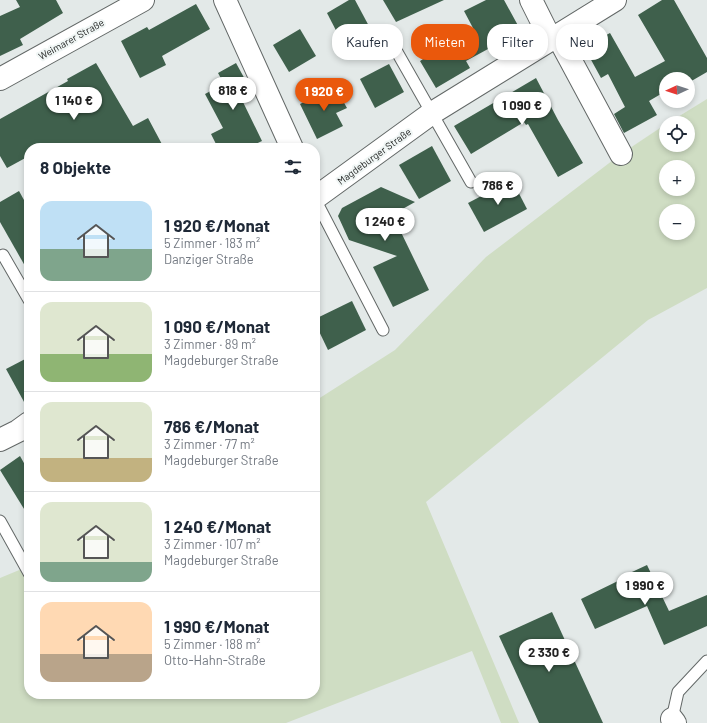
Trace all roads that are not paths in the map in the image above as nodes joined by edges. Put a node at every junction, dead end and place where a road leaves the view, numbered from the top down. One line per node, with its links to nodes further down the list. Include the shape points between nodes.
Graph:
1 (143, 0): 7 (street, Weimarer Straße)
2 (226, 0): 9 (street)
3 (531, 0): 5 (street)
4 (615, 0): 5 (street, Magdeburger Straße)
5 (554, 37): 8 (street, Magdeburger Straße); 10 (street)
6 (401, 60): 8 (lane)
7 (0, 79)
8 (432, 113): 11 (lane); 12 (street, Magdeburger Straße)
9 (290, 143)
10 (620, 154)
11 (470, 182)
12 (320, 195)
13 (320, 209): 16 (lane, Magdeburger Straße)
14 (3, 255): 15 (lane)
15 (24, 291)
16 (383, 330)
17 (24, 427): 18 (street)
18 (0, 440)
19 (0, 521): 20 (lane)
20 (24, 563)
21 (707, 661): 22 (lane, via 678,692)
22 (673, 721)

